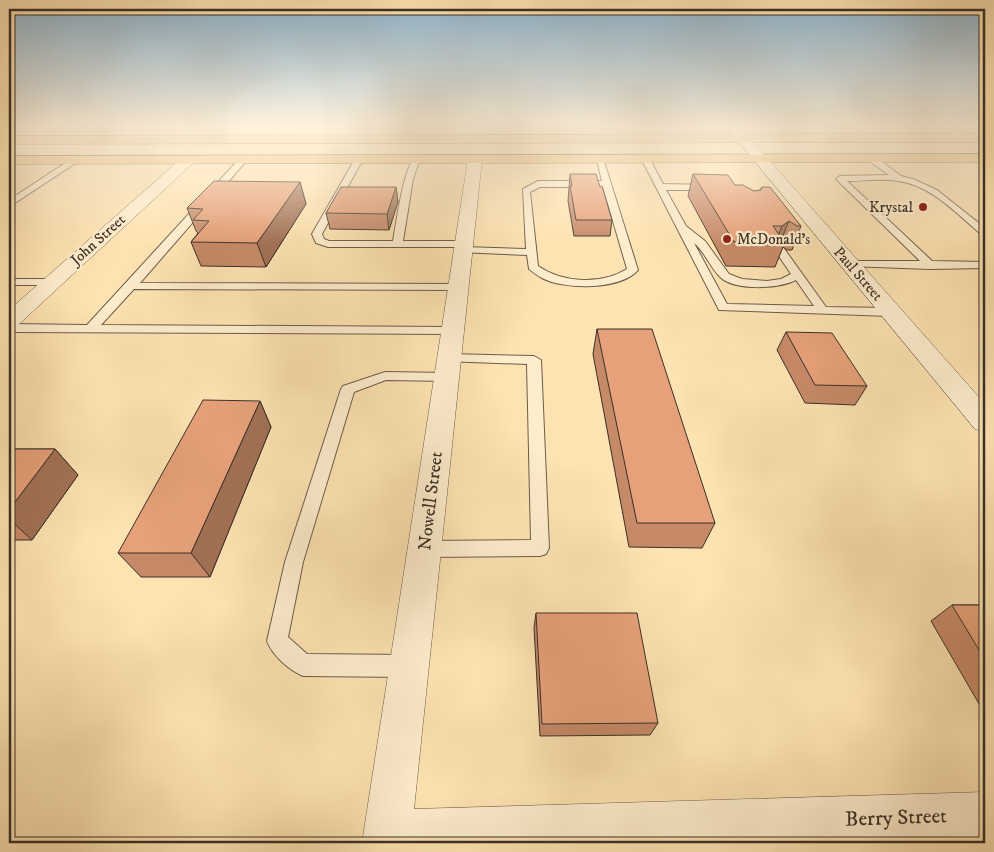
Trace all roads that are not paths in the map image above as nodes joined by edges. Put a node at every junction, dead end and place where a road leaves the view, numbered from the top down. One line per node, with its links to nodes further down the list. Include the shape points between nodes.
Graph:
1 (68, 165): 15 (lane)
2 (183, 165): 27 (street, John Street)
3 (241, 165): 28 (lane, via 222,190)
4 (355, 165): 18 (lane, via 317,234 320,241 328,244)
5 (414, 165): 18 (lane)
6 (474, 165): 19 (street, Nowell Street)
7 (601, 165): 12 (lane)
8 (648, 165): 13 (lane)
9 (764, 165): 22 (street, Paul Street)
10 (880, 165): 11 (lane)
11 (898, 178): 17 (lane, via 920,184); 24 (lane, via 840,179)
12 (606, 184): 21 (lane, via 538,184 526,191); 21 (lane, via 632,270 612,281 568,281 547,276 533,267)
13 (661, 187): 14 (lane); 16 (lane)
14 (724, 187)
15 (11, 201)
16 (679, 225): 25 (lane, via 701,243 725,276 740,282 767,284 784,282); 30 (lane, via 723,307)
17 (985, 233)
18 (397, 244): 19 (lane)
19 (464, 247): 21 (lane); 29 (street, Nowell Street)
20 (779, 250): 25 (lane)
21 (532, 252)
22 (850, 264): 24 (lane); 31 (street, Paul Street)
23 (985, 265): 24 (lane)
24 (931, 266)
25 (797, 275): 30 (lane)
26 (9, 282): 27 (lane)
27 (52, 282): 32 (street, John Street)
28 (131, 286): 29 (lane); 34 (lane)
29 (458, 288): 35 (street, Nowell Street)
30 (823, 311): 31 (lane)
31 (890, 312): 36 (street, Paul Street)
32 (9, 322)
33 (9, 328): 34 (lane)
34 (91, 328): 35 (lane)
35 (450, 355): 37 (street, Nowell Street); 37 (lane, via 534,360 540,548); 38 (lane, via 348,389 294,562 278,641 303,665)
36 (985, 422)
37 (425, 549): 38 (street, Nowell Street)
38 (410, 666): 40 (street, Nowell Street)
39 (985, 815): 40 (street, Berry Street)
40 (387, 839)

